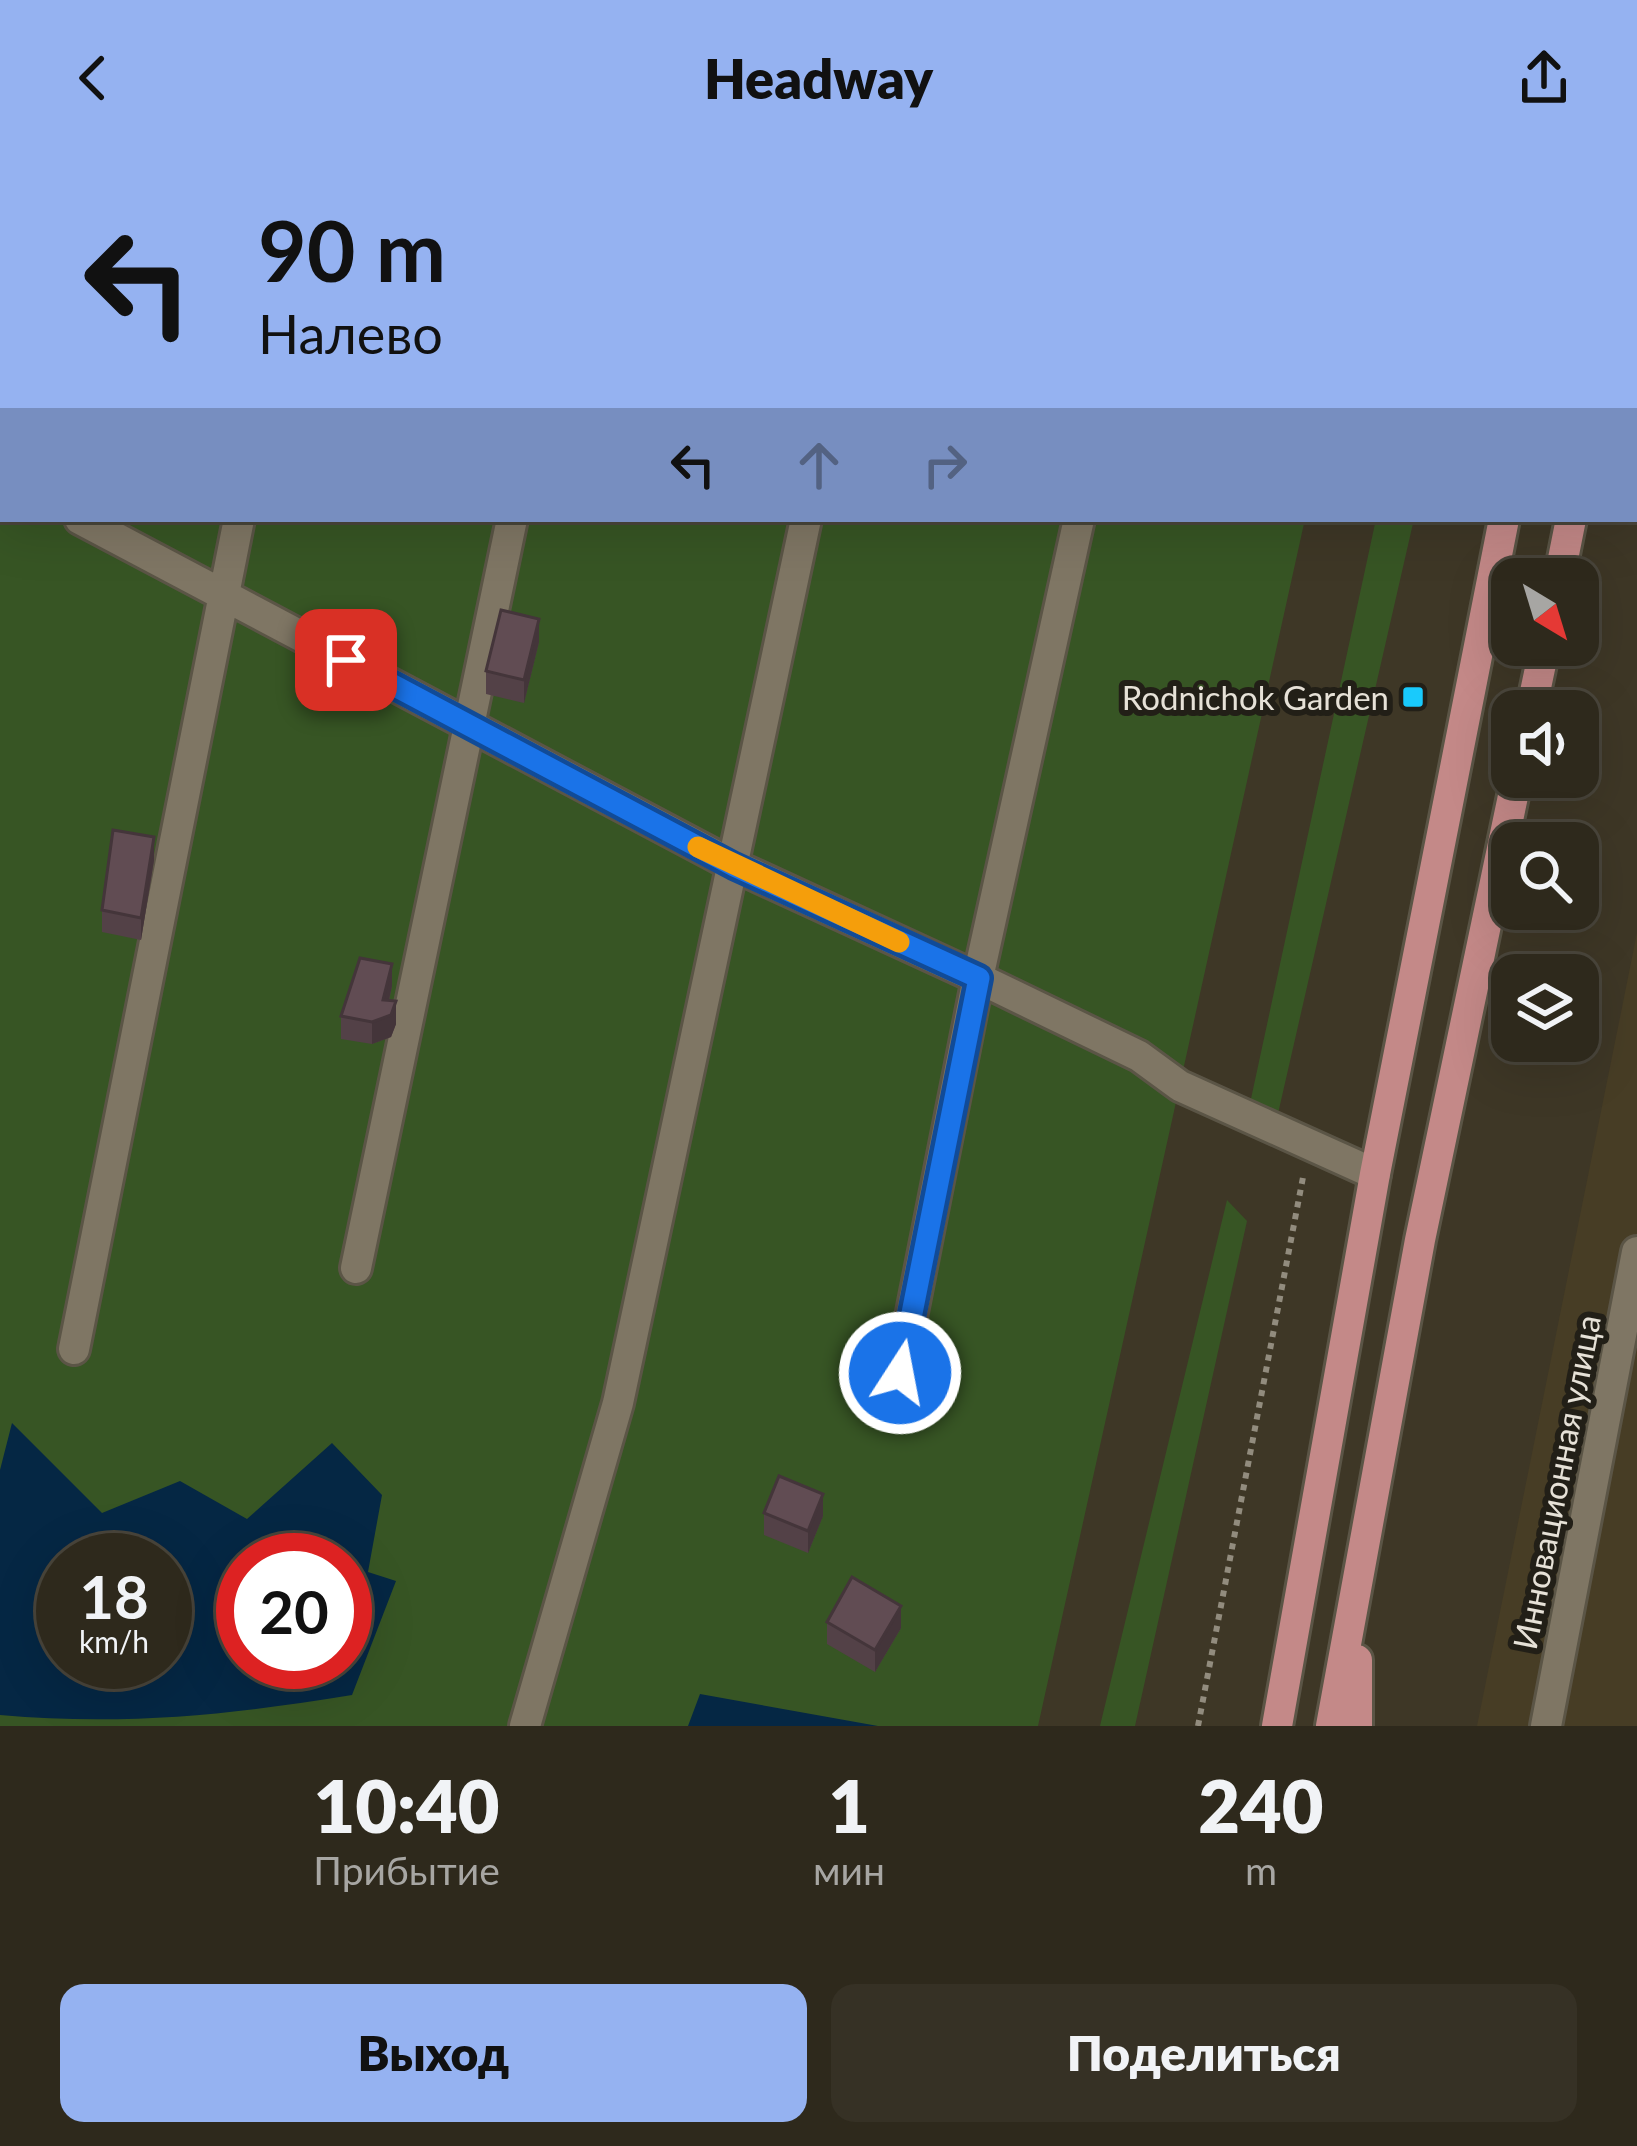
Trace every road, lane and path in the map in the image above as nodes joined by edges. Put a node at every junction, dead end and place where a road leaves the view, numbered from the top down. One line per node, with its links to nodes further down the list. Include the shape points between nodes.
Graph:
1 (86, 522): 9 (street)
2 (238, 522): 9 (street)
3 (511, 522): 10 (street)
4 (805, 522): 12 (street)
5 (1078, 522): 13 (street)
6 (1503, 522): 15 (main road)
7 (1570, 522): 8 (main road)
8 (1563, 558)
9 (224, 595): 10 (street); 18 (street)
10 (469, 725): 12 (street); 17 (street)
11 (1513, 798): 20 (main road)
12 (734, 866): 13 (street); 21 (street, via 618,1403)
13 (979, 978): 14 (street, via 1138,1056 1180,1086); 19 (street)
14 (1309, 1144): 15 (street); 22 (path)
15 (1375, 1174): 23 (main road)
16 (1637, 1252): 26 (street, Инновационная улица)
17 (356, 1268)
18 (74, 1349)
19 (900, 1373)
20 (1358, 1580): 24 (main road); 25 (main road)
21 (525, 1726)
22 (1198, 1726)
23 (1277, 1726)
24 (1331, 1726)
25 (1357, 1726)
26 (1546, 1726)

